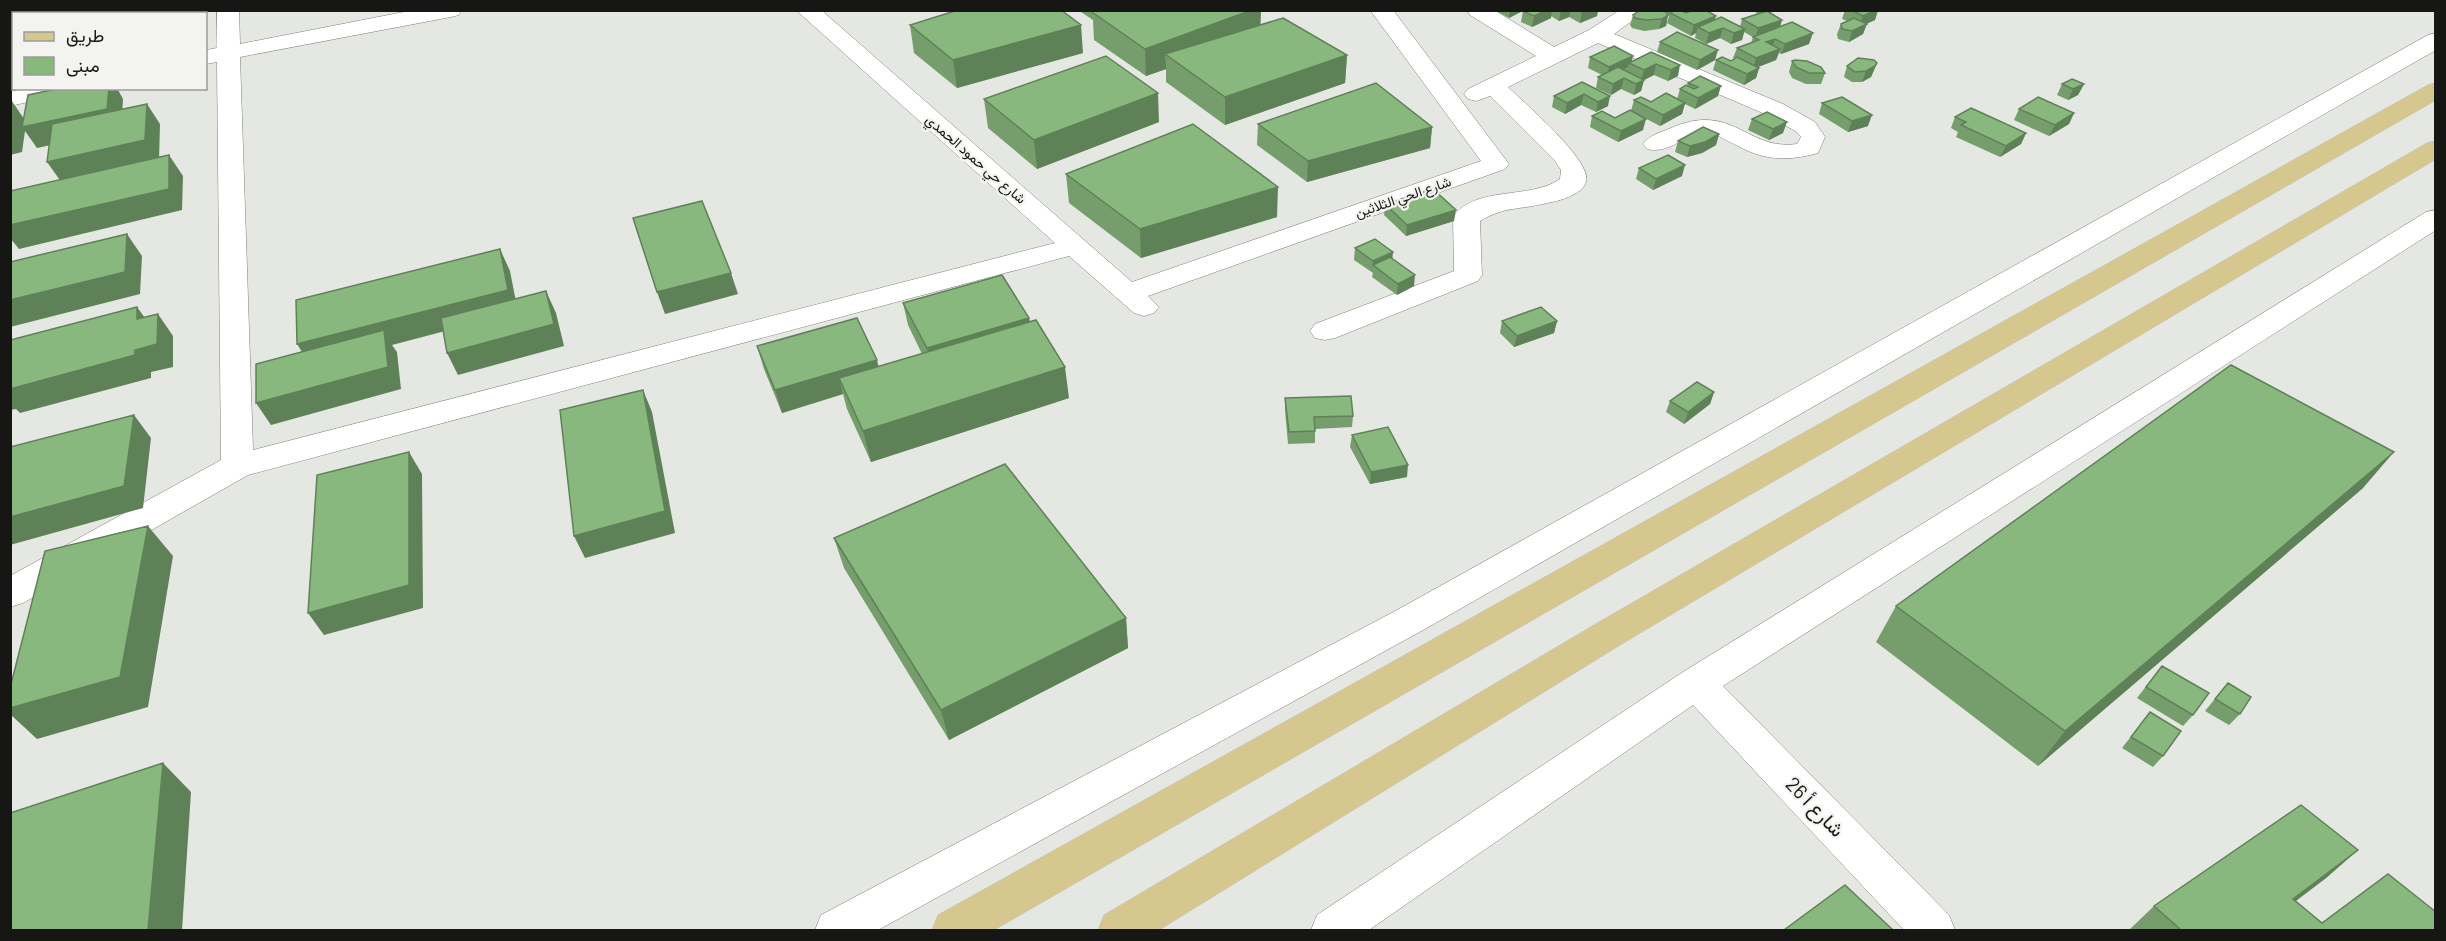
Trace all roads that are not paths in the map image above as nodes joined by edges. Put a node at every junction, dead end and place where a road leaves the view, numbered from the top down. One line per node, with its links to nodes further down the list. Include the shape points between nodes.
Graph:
1 (228, 10): 9 (street)
2 (451, 10): 9 (street)
3 (807, 10): 19 (street, شارع حي حمود الحمدي)
4 (1381, 10): 15 (street, شارع الحي الثلاثين)
5 (1478, 10): 10 (street)
6 (1636, 10): 7 (street)
7 (1597, 35): 10 (street); 16 (street, via 1774,109 1806,127 1813,136 1809,148 1793,153 1758,148 1720,128 1708,126)
8 (2436, 40): 25 (street, via 1412,619)
9 (217, 54): 22 (street)
10 (1553, 57): 11 (street)
11 (1493, 86): 15 (street); 21 (street, via 1564,156 1574,170 1573,182 1561,192 1492,204 1466,217 1468,275)
12 (52, 90): 14 (street)
13 (2436, 90): 26 (main road)
14 (10, 99)
15 (1453, 105): 20 (street, شارع الحي الثلاثين, via 1496,164)
16 (1656, 144)
17 (2436, 148): 27 (main road, via 1607,635)
18 (2436, 218): 24 (street)
19 (1075, 246): 20 (street, شارع حي حمود الحمدي); 22 (street)
20 (1137, 301)
21 (1325, 331)
22 (237, 466): 23 (street)
23 (10, 593)
24 (1696, 683): 28 (street); 29 (street, شارع أ 26)
25 (837, 930)
26 (954, 930)
27 (1120, 930)
28 (1333, 930)
29 (1933, 930)

